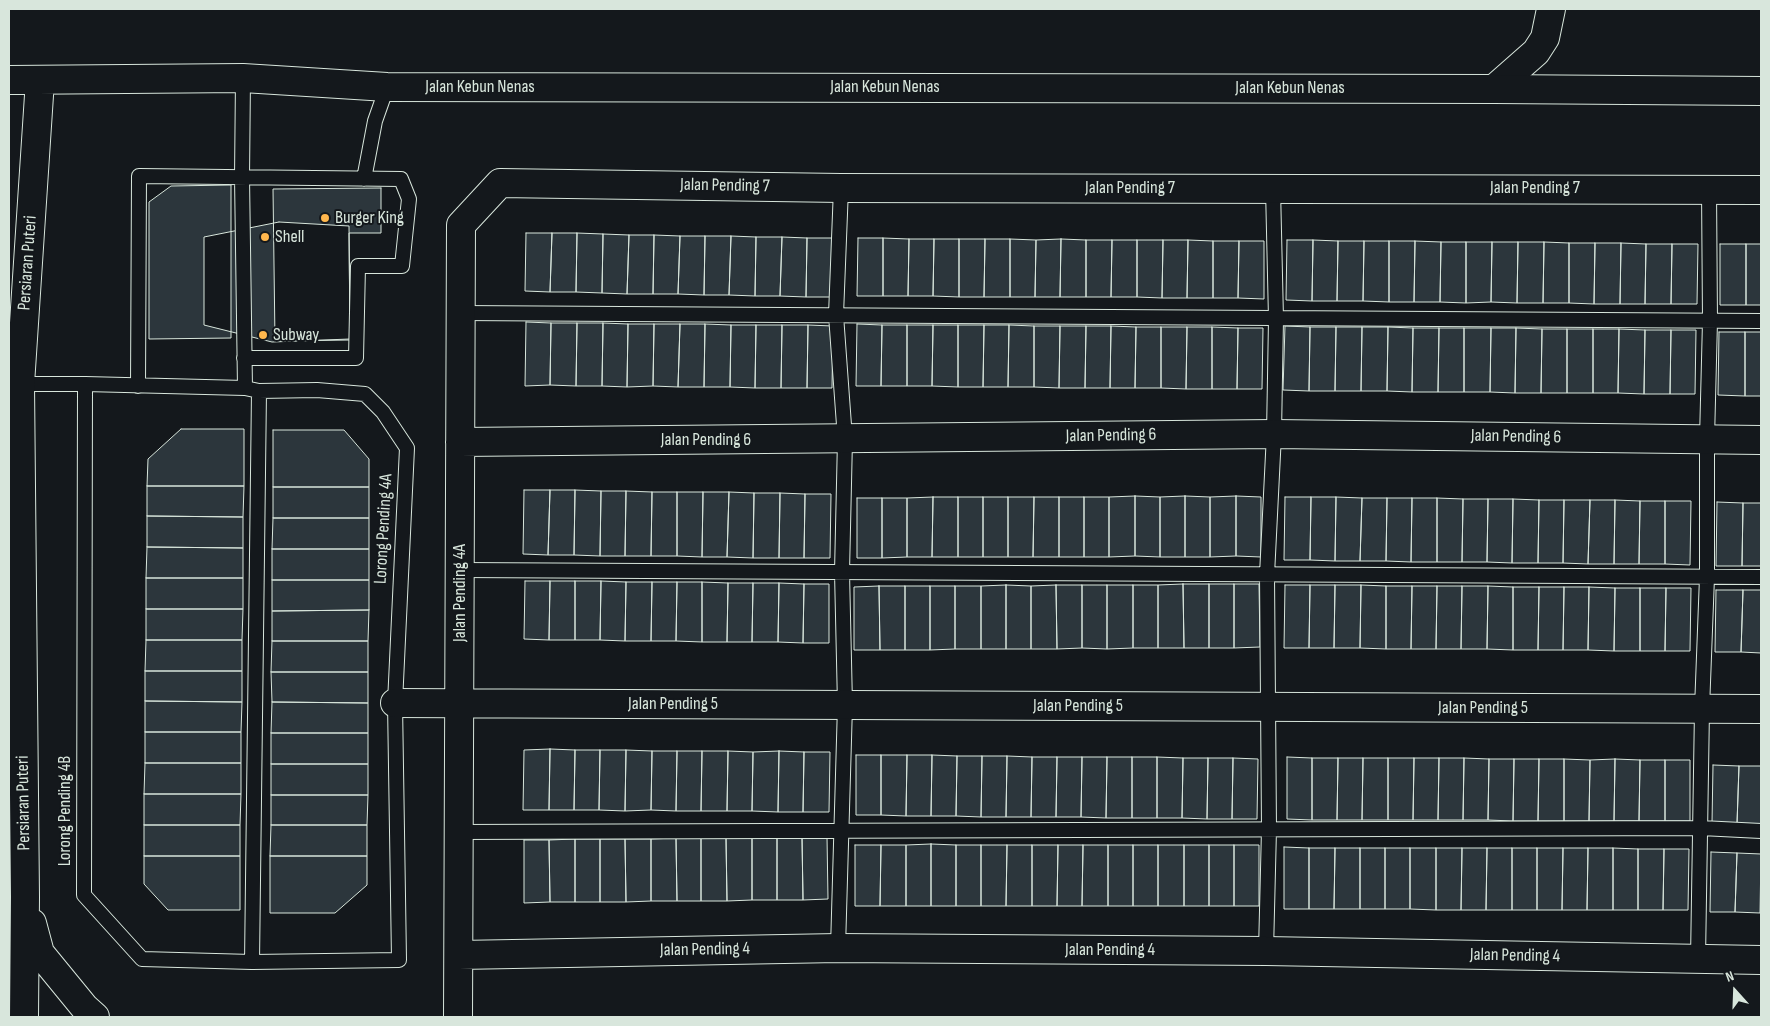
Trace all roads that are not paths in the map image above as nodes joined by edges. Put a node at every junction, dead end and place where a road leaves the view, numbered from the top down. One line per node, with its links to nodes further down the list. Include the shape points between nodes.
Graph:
1 (1551, 9): 6 (street, via 1545,38 1536,52)
2 (243, 78): 4 (street, Jalan Kebun Nenas); 5 (street, Jalan Kebun Nenas); 8 (lane)
3 (9, 80): 4 (street, Jalan Kebun Nenas)
4 (40, 80): 21 (street, Persiaran Puteri)
5 (387, 87): 6 (street, Jalan Kebun Nenas); 9 (lane, via 375,121)
6 (1494, 88): 7 (street, Jalan Kebun Nenas)
7 (1761, 91)
8 (242, 177): 9 (lane); 20 (lane); 23 (lane, via 139,176)
9 (364, 179): 20 (lane, via 401,179 410,199 402,266 358,266 356,358)
10 (500, 183): 11 (street, Jalan Pending 7); 15 (street, Jalan Pending 4A, via 461,225)
11 (841, 188): 12 (street, Jalan Pending 7); 16 (lane)
12 (1273, 188): 13 (street, Jalan Pending 7); 17 (lane)
13 (1709, 189): 14 (street, Jalan Pending 7); 18 (lane)
14 (1761, 190)
15 (460, 313): 16 (lane); 30 (street, Jalan Pending 4A)
16 (836, 315): 17 (lane); 27 (lane)
17 (1276, 319): 18 (lane); 26 (lane)
18 (1710, 320): 19 (lane); 28 (lane)
19 (1761, 321)
20 (244, 358): 24 (lane)
21 (15, 384): 22 (lane, Lorong Pending 4A); 47 (street, Persiaran Puteri)
22 (85, 384): 23 (lane, Lorong Pending 4A); 54 (lane, Lorong Pending 4B, via 84,895 142,960)
23 (138, 386): 24 (lane, Lorong Pending 4A)
24 (245, 388): 25 (lane, Lorong Pending 4A)
25 (260, 391): 36 (lane, Lorong Pending 4A, via 317,390 365,394 383,412 407,448); 54 (lane)
26 (1274, 434): 27 (street, Jalan Pending 6); 28 (street, Jalan Pending 6); 33 (lane)
27 (845, 439): 30 (street, Jalan Pending 6); 32 (lane)
28 (1707, 439): 29 (street, Jalan Pending 6); 34 (lane)
29 (1761, 440)
30 (460, 442): 31 (street, Jalan Pending 4A)
31 (460, 570): 32 (lane); 37 (street, Jalan Pending 4A)
32 (842, 572): 33 (lane); 38 (lane)
33 (1267, 575): 34 (lane); 39 (lane)
34 (1707, 577): 35 (lane); 40 (lane)
35 (1761, 577)
36 (395, 703): 37 (street, Jalan Pending 5); 52 (lane, Lorong Pending 4A)
37 (459, 703): 38 (street, Jalan Pending 5); 46 (street, Jalan Pending 4A)
38 (845, 705): 39 (street, Jalan Pending 5); 44 (lane)
39 (1269, 707): 40 (street, Jalan Pending 5); 43 (lane)
40 (1702, 709): 41 (street, Jalan Pending 5); 42 (lane)
41 (1761, 709)
42 (1701, 828): 43 (lane); 45 (lane); 51 (lane)
43 (1269, 829): 44 (lane); 49 (lane)
44 (842, 831): 46 (lane); 48 (lane)
45 (1761, 831)
46 (459, 832): 50 (street, Jalan Pending 4A)
47 (25, 897): 55 (street, Persiaran Puteri); 56 (street, via 40,953)
48 (838, 948): 49 (street, Jalan Pending 4); 50 (street, Jalan Pending 4)
49 (1266, 951): 51 (street, Jalan Pending 4)
50 (459, 955): 57 (street, Jalan Pending 4A)
51 (1698, 959): 53 (street, Jalan Pending 4)
52 (398, 960): 54 (lane, Lorong Pending 4B)
53 (1761, 960)
54 (252, 962)
55 (24, 1017)
56 (95, 1017)
57 (458, 1017)

